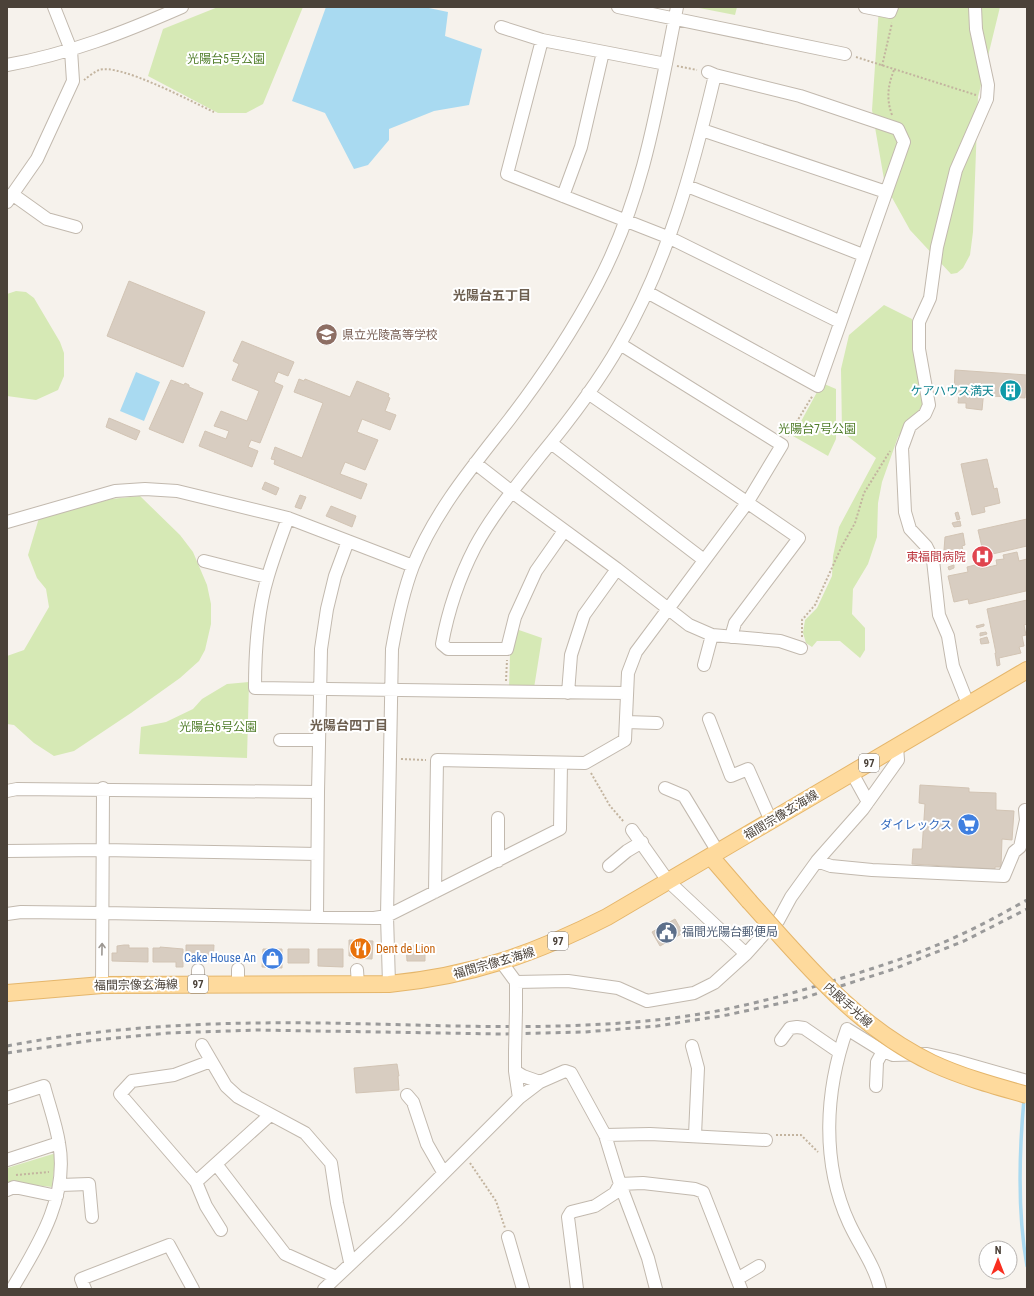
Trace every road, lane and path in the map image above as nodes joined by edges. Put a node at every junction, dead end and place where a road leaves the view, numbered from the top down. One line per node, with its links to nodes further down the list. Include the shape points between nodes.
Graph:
1 (54, 7): 10 (street)
2 (182, 7): 10 (street)
3 (618, 7): 7 (street)
4 (865, 7): 6 (street)
5 (975, 7): 19 (street, via 976,29 988,85)
6 (891, 9): 15 (path, via 893,21)
7 (676, 12): 12 (street); 13 (street)
8 (501, 27): 9 (street)
9 (542, 40): 11 (street); 25 (street, via 507,174)
10 (71, 50): 14 (street); 18 (street)
11 (602, 52): 13 (street); 25 (street, via 581,147)
12 (846, 54): 15 (path)
13 (666, 64): 17 (path); 27 (street, via 652,136)
14 (7, 65)
15 (882, 66): 16 (path)
16 (894, 70): 19 (path); 21 (path, via 888,86 889,107)
17 (711, 74): 21 (street, via 800,96); 22 (street)
18 (71, 88): 20 (path, via 99,70 110,69 140,78); 26 (street, via 37,159)
19 (987, 99): 63 (street, via 956,170 937,248 930,298 918,322 929,405 925,414 910,426 902,448 905,512 910,529 926,546 933,560 939,615 948,636 953,666)
20 (214, 112)
21 (898, 129): 24 (street, via 904,142)
22 (702, 130): 23 (street); 24 (street)
23 (687, 186): 29 (street); 30 (street)
24 (886, 192): 30 (street)
25 (563, 196): 27 (street)
26 (10, 198): 28 (street, via 47,219)
27 (626, 221): 29 (street); 39 (street, via 598,284 554,356)
28 (76, 226)
29 (670, 238): 31 (street); 32 (street)
30 (864, 256): 32 (street)
31 (647, 292): 33 (street); 34 (street)
32 (840, 322): 34 (street)
33 (620, 344): 35 (street); 37 (street)
34 (818, 386): 37 (path)
35 (588, 393): 36 (street); 41 (street)
36 (551, 443): 40 (street); 46 (street)
37 (782, 445): 41 (street)
38 (893, 446): 54 (path, via 864,493 855,523 815,605 802,620)
39 (475, 462): 40 (street); 48 (street, via 442,508)
40 (512, 492): 44 (street); 55 (street, via 475,547 455,595 442,644 448,649)
41 (747, 503): 46 (street); 53 (street, via 799,538 735,623)
42 (288, 518): 43 (street, via 177,491 145,489 115,491); 45 (street); 50 (street)
43 (7, 522)
44 (564, 531): 49 (street); 55 (street, via 536,571 515,617)
45 (348, 541): 48 (street); 59 (street, via 335,576 327,609 321,649)
46 (704, 560): 51 (street)
47 (204, 561): 50 (street)
48 (413, 566): 60 (street, via 393,643)
49 (617, 569): 51 (street); 61 (street, via 584,615 571,655)
50 (267, 577): 59 (street, via 256,645 255,688)
51 (669, 608): 52 (street, via 689,625); 62 (street, via 636,652 628,673)
52 (712, 635): 53 (street); 56 (street)
53 (731, 637): 54 (street, via 780,641)
54 (801, 648)
55 (507, 649): 58 (path)
56 (704, 665)
57 (1027, 670): 63 (main road, 福間宗像玄海線 / 97)
58 (506, 684)
59 (320, 688): 60 (street); 68 (street)
60 (391, 690): 61 (street); 97 (street)
61 (568, 693): 62 (street)
62 (626, 693): 65 (street)
63 (968, 704): 69 (main road, 福間宗像玄海線 / 97)
64 (709, 719): 82 (street, via 731,776 748,768)
65 (626, 722): 66 (street); 73 (street, via 625,740)
66 (657, 723)
67 (280, 740): 68 (street)
68 (319, 740): 78 (street)
69 (897, 747): 74 (main road, 福間宗像玄海線 / 97); 79 (street, via 898,760)
70 (400, 759): 71 (path)
71 (437, 760): 72 (street); 94 (street)
72 (561, 763): 73 (street); 90 (street, via 560,830)
73 (585, 763): 83 (path, via 610,806)
74 (852, 773): 79 (street); 82 (main road, 福間宗像玄海線 / 97)
75 (103, 788): 77 (street); 78 (street); 86 (street)
76 (665, 788): 89 (street, via 684,796)
77 (7, 791)
78 (318, 792): 88 (street)
79 (868, 802): 91 (street)
80 (1025, 810): 85 (street)
81 (498, 818): 90 (street)
82 (771, 821): 89 (main road, 福間宗像玄海線 / 97)
83 (632, 830): 84 (street)
84 (642, 842): 92 (street); 93 (street)
85 (1023, 848): 91 (street, via 1014,852 1004,876 872,870)
86 (102, 850): 87 (street); 88 (street); 95 (street)
87 (7, 851)
88 (317, 854): 98 (street)
89 (714, 854): 93 (main road, 福間宗像玄海線 / 97); 118 (main road, 内殿手光線, bridge, via 749,901 841,1002 885,1036 956,1073)
90 (498, 860): 94 (street)
91 (816, 862): 99 (street, via 791,897)
92 (609, 866)
93 (668, 881): 101 (street); 102 (main road, 福間宗像玄海線 / 97, via 571,936)
94 (435, 892): 97 (street)
95 (102, 913): 96 (street); 98 (street); 105 (street, one-way to 95)
96 (7, 914)
97 (387, 916): 98 (street); 104 (street)
98 (317, 917)
99 (778, 921)
100 (763, 935): 101 (street)
101 (746, 954): 103 (street, via 714,983 694,992 647,1001 618,988 568,982)
102 (502, 963): 103 (street); 104 (main road, 福間宗像玄海線 / 97, via 431,979)
103 (516, 982): 113 (street, bridge)
104 (389, 984): 105 (main road, 福間宗像玄海線 / 97, via 358,978 198,977)
105 (102, 985): 106 (main road, 福間宗像玄海線 / 97)
106 (7, 993)
107 (781, 1040): 111 (street, via 790,1028 804,1028)
108 (202, 1045): 112 (street)
109 (692, 1046): 123 (street, via 698,1068)
110 (883, 1051): 111 (street, via 847,1029); 114 (street, via 893,1055 927,1054); 116 (street, via 877,1062)
111 (839, 1052): 127 (street, via 829,1112 828,1135)
112 (211, 1061): 121 (street, via 226,1086); 133 (street, via 174,1075 132,1081 120,1094)
113 (515, 1071): 115 (street); 120 (street)
114 (1027, 1081)
115 (540, 1082): 120 (street); 122 (street, via 566,1071 571,1073)
116 (876, 1086)
117 (407, 1095): 131 (street, via 413,1102 427,1144)
118 (1027, 1095)
119 (7, 1098): 125 (street, via 44,1086)
120 (519, 1098): 126 (street)
121 (270, 1115): 129 (street); 140 (street, via 305,1133 331,1163)
122 (605, 1135): 123 (street); 134 (street)
123 (694, 1135): 124 (street)
124 (766, 1140): 127 (path, via 774,1135 801,1135 821,1155)
125 (59, 1143): 128 (street); 130 (street)
126 (463, 1152): 131 (street); 139 (path, via 496,1201)
127 (831, 1157): 151 (street, via 840,1201 878,1278)
128 (7, 1160)
129 (216, 1164): 133 (street); 142 (street, via 285,1254)
130 (61, 1171): 132 (path); 136 (street)
131 (443, 1172): 140 (street, via 396,1221)
132 (13, 1176)
133 (196, 1182): 138 (street, via 206,1206)
134 (620, 1184): 143 (street, via 643,1183 703,1192); 149 (street, via 615,1193 595,1206 575,1210 568,1217); 150 (street, via 648,1258)
135 (7, 1190): 136 (street, via 14,1187)
136 (58, 1191): 137 (street, via 89,1184); 144 (street, via 41,1240)
137 (92, 1217)
138 (221, 1230)
139 (508, 1237): 148 (street)
140 (350, 1262): 142 (street)
141 (759, 1266): 143 (street)
142 (336, 1277): 147 (street)
143 (739, 1284)
144 (12, 1289)
145 (84, 1289): 146 (street, via 80,1279 169,1245)
146 (193, 1289)
147 (324, 1289)
148 (523, 1289)
149 (577, 1289)
150 (656, 1289)
151 (880, 1289)

